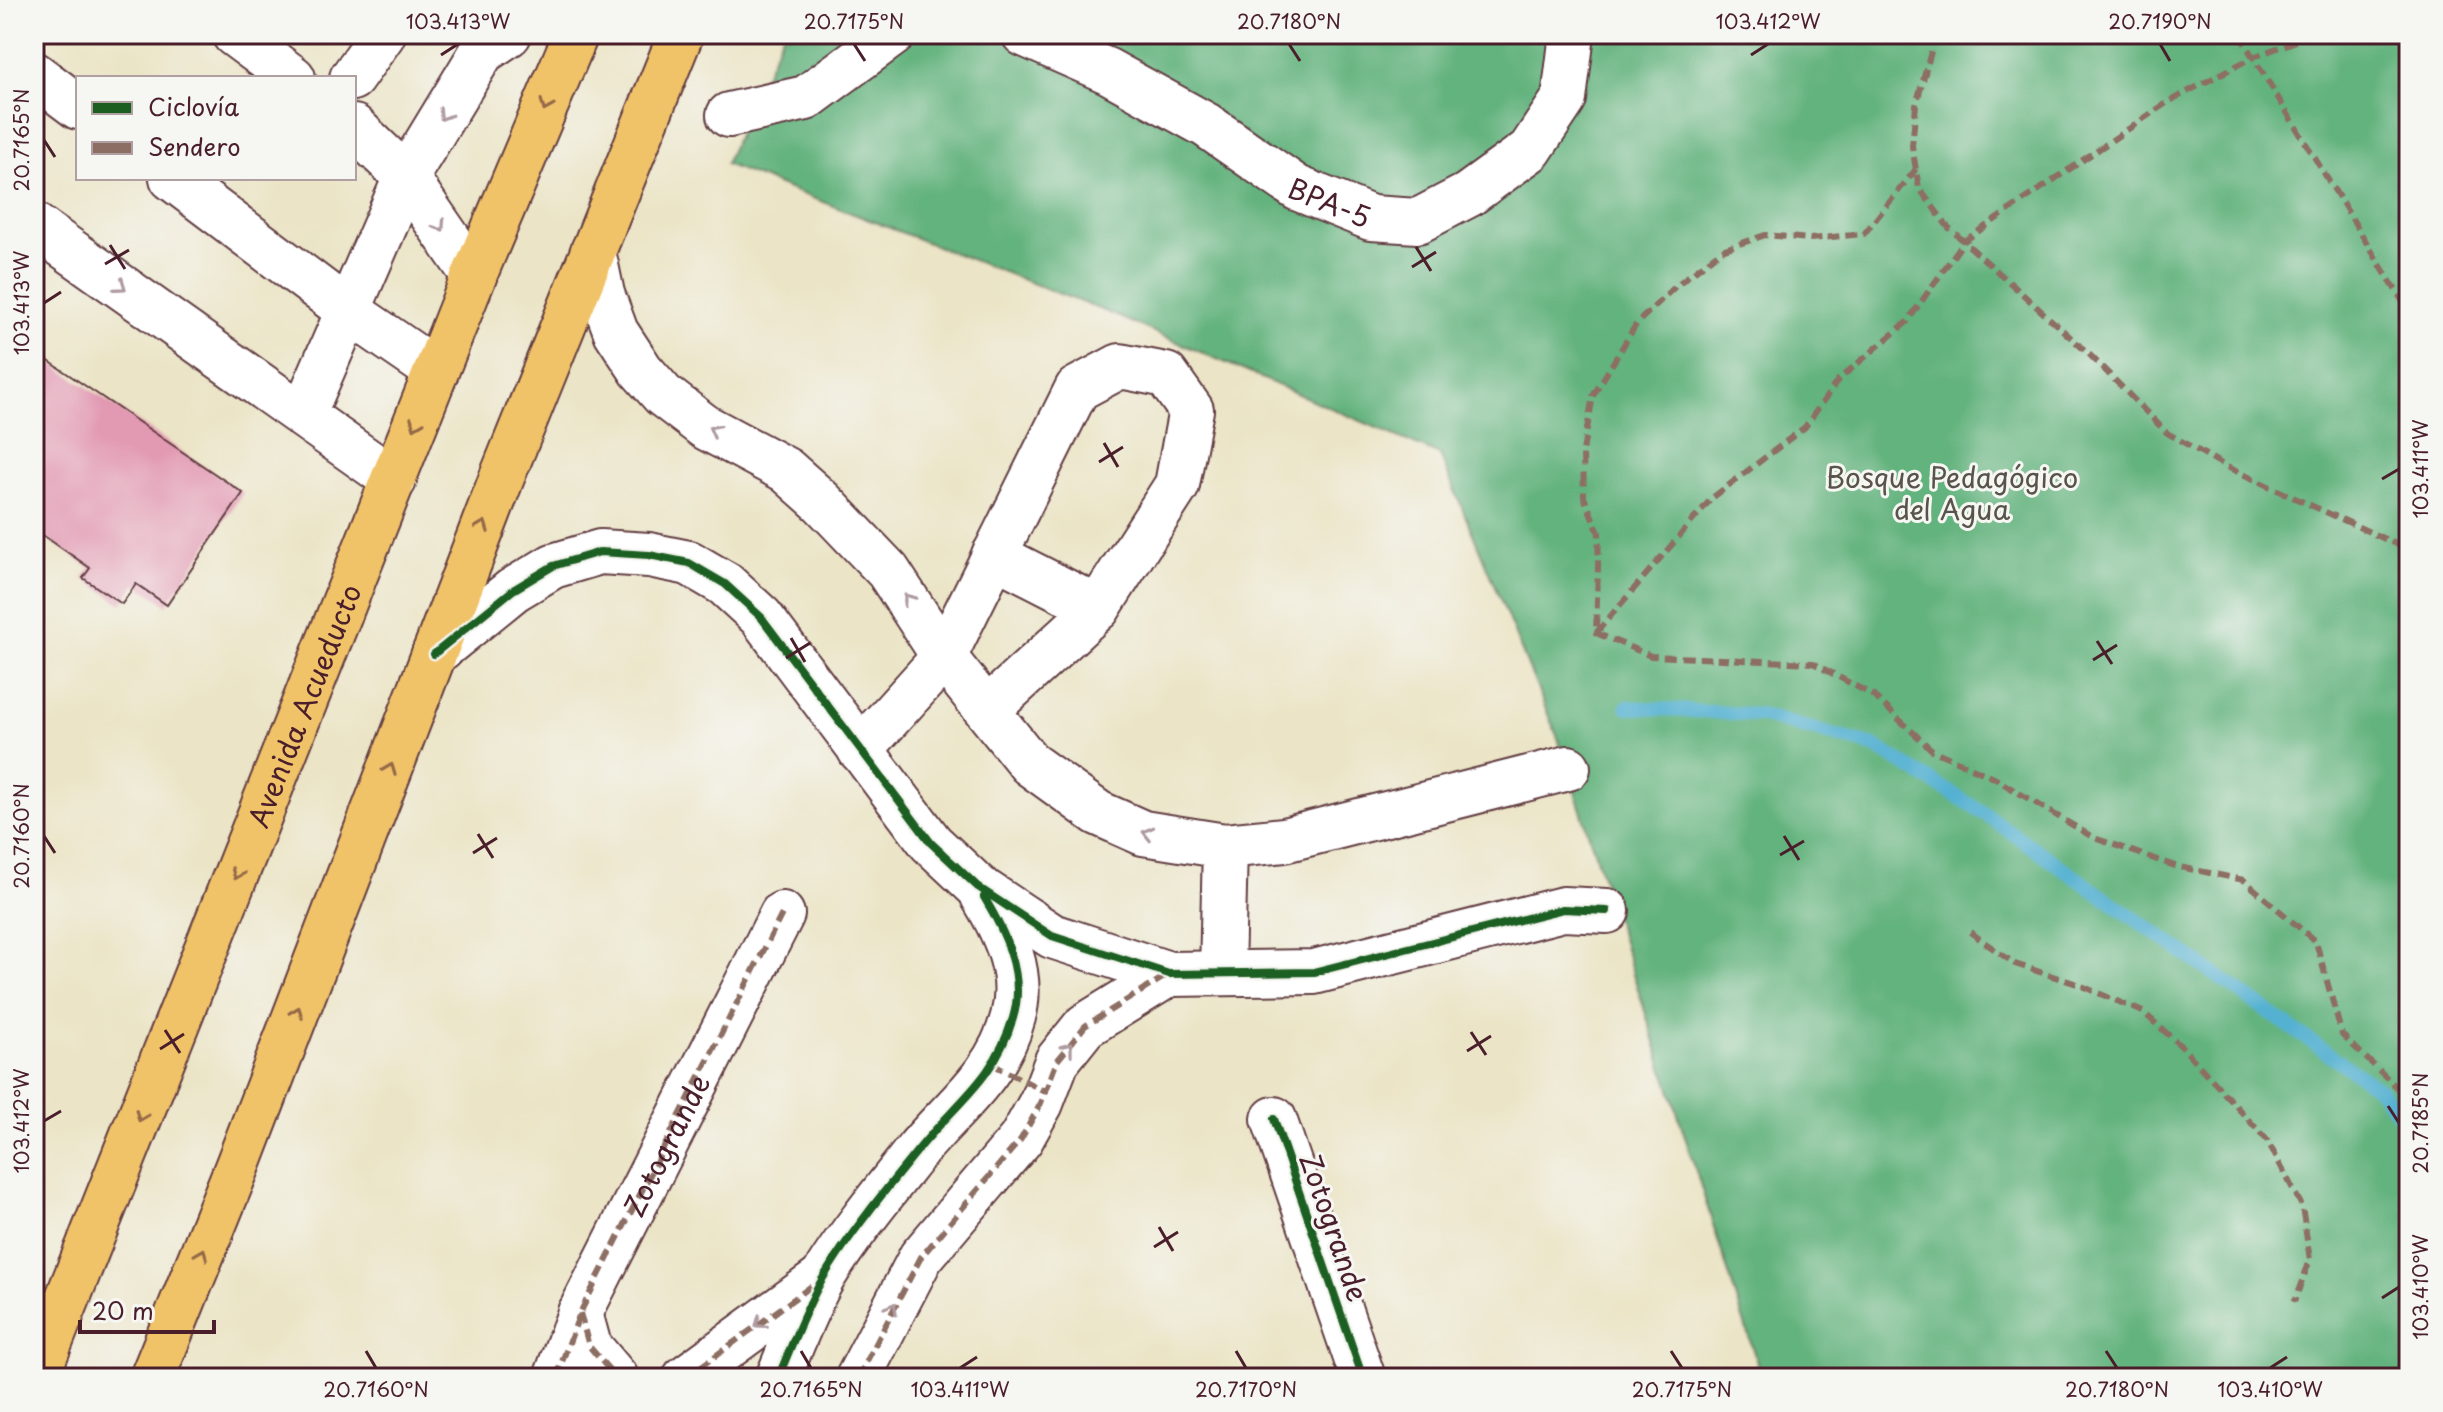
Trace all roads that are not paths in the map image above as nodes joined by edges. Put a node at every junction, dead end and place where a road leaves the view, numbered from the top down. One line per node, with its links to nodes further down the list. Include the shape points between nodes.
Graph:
1 (234, 34): 9 (street)
2 (383, 34): 10 (street)
3 (509, 34): 15 (street, one-way to 15, via 482,52)
4 (576, 34): 19 (main road, Avenida Acueducto, one-way to 19)
5 (681, 34): 18 (main road)
6 (893, 34): 13 (street, via 806,98)
7 (1024, 34): 8 (street, BPA-5, via 1108,71 1206,125 1297,188 1371,218 1418,221 1468,195 1530,150 1564,99)
8 (1572, 34)
9 (290, 76)
10 (353, 76)
11 (37, 83): 12 (street)
12 (76, 106)
13 (729, 115)
14 (356, 129): 15 (street)
15 (406, 177): 19 (street, one-way to 19); 20 (street)
16 (175, 180): 20 (street)
17 (34, 225): 22 (street, one-way to 22)
18 (593, 251): 26 (main road, one-way to 18); 27 (street, one-way to 18, via 888,571 822,502 786,470 705,427 663,395 641,370 616,332)
19 (474, 276): 21 (main road, Avenida Acueducto)
20 (350, 312): 21 (street); 22 (street)
21 (436, 371): 23 (main road, Avenida Acueducto, one-way to 23)
22 (303, 415): 23 (street)
23 (394, 480): 44 (main road, Avenida Acueducto, one-way to 44)
24 (994, 555): 25 (street); 25 (street, via 1077,389 1120,366 1166,375 1191,410 1177,485); 27 (street)
25 (1098, 608): 28 (street)
26 (434, 654): 29 (street, via 513,590 553,566 600,552 689,563 725,584 761,617); 45 (main road, one-way to 26)
27 (944, 657): 28 (street); 29 (street)
28 (988, 709): 31 (street, one-way to 28, via 1143,833 1098,813 1030,764)
29 (860, 750): 32 (street, via 931,843)
30 (1568, 768): 31 (street, via 1345,827)
31 (1225, 846): 35 (street)
32 (978, 887): 36 (street, via 1052,936); 37 (street, via 1011,949 1016,976 1014,1016)
33 (1607, 911): 35 (street, via 1563,909 1314,972)
34 (782, 914): 41 (street, Zotogrande)
35 (1222, 973): 36 (street)
36 (1169, 974): 38 (street, one-way to 36, via 1057,1061 1085,1026)
37 (992, 1064): 38 (street); 40 (street, via 984,1080 919,1148)
38 (1046, 1092): 49 (street, one-way to 38, via 921,1257 1021,1139)
39 (1274, 1119): 42 (street, Zotogrande)
40 (823, 1277): 43 (street, one-way to 43); 48 (street)
41 (580, 1313): 46 (street, Zotogrande); 47 (street, via 589,1346)
42 (1357, 1368)
43 (693, 1376)
44 (36, 1378)
45 (152, 1378)
46 (556, 1378)
47 (616, 1378)
48 (778, 1378)
49 (858, 1378)

